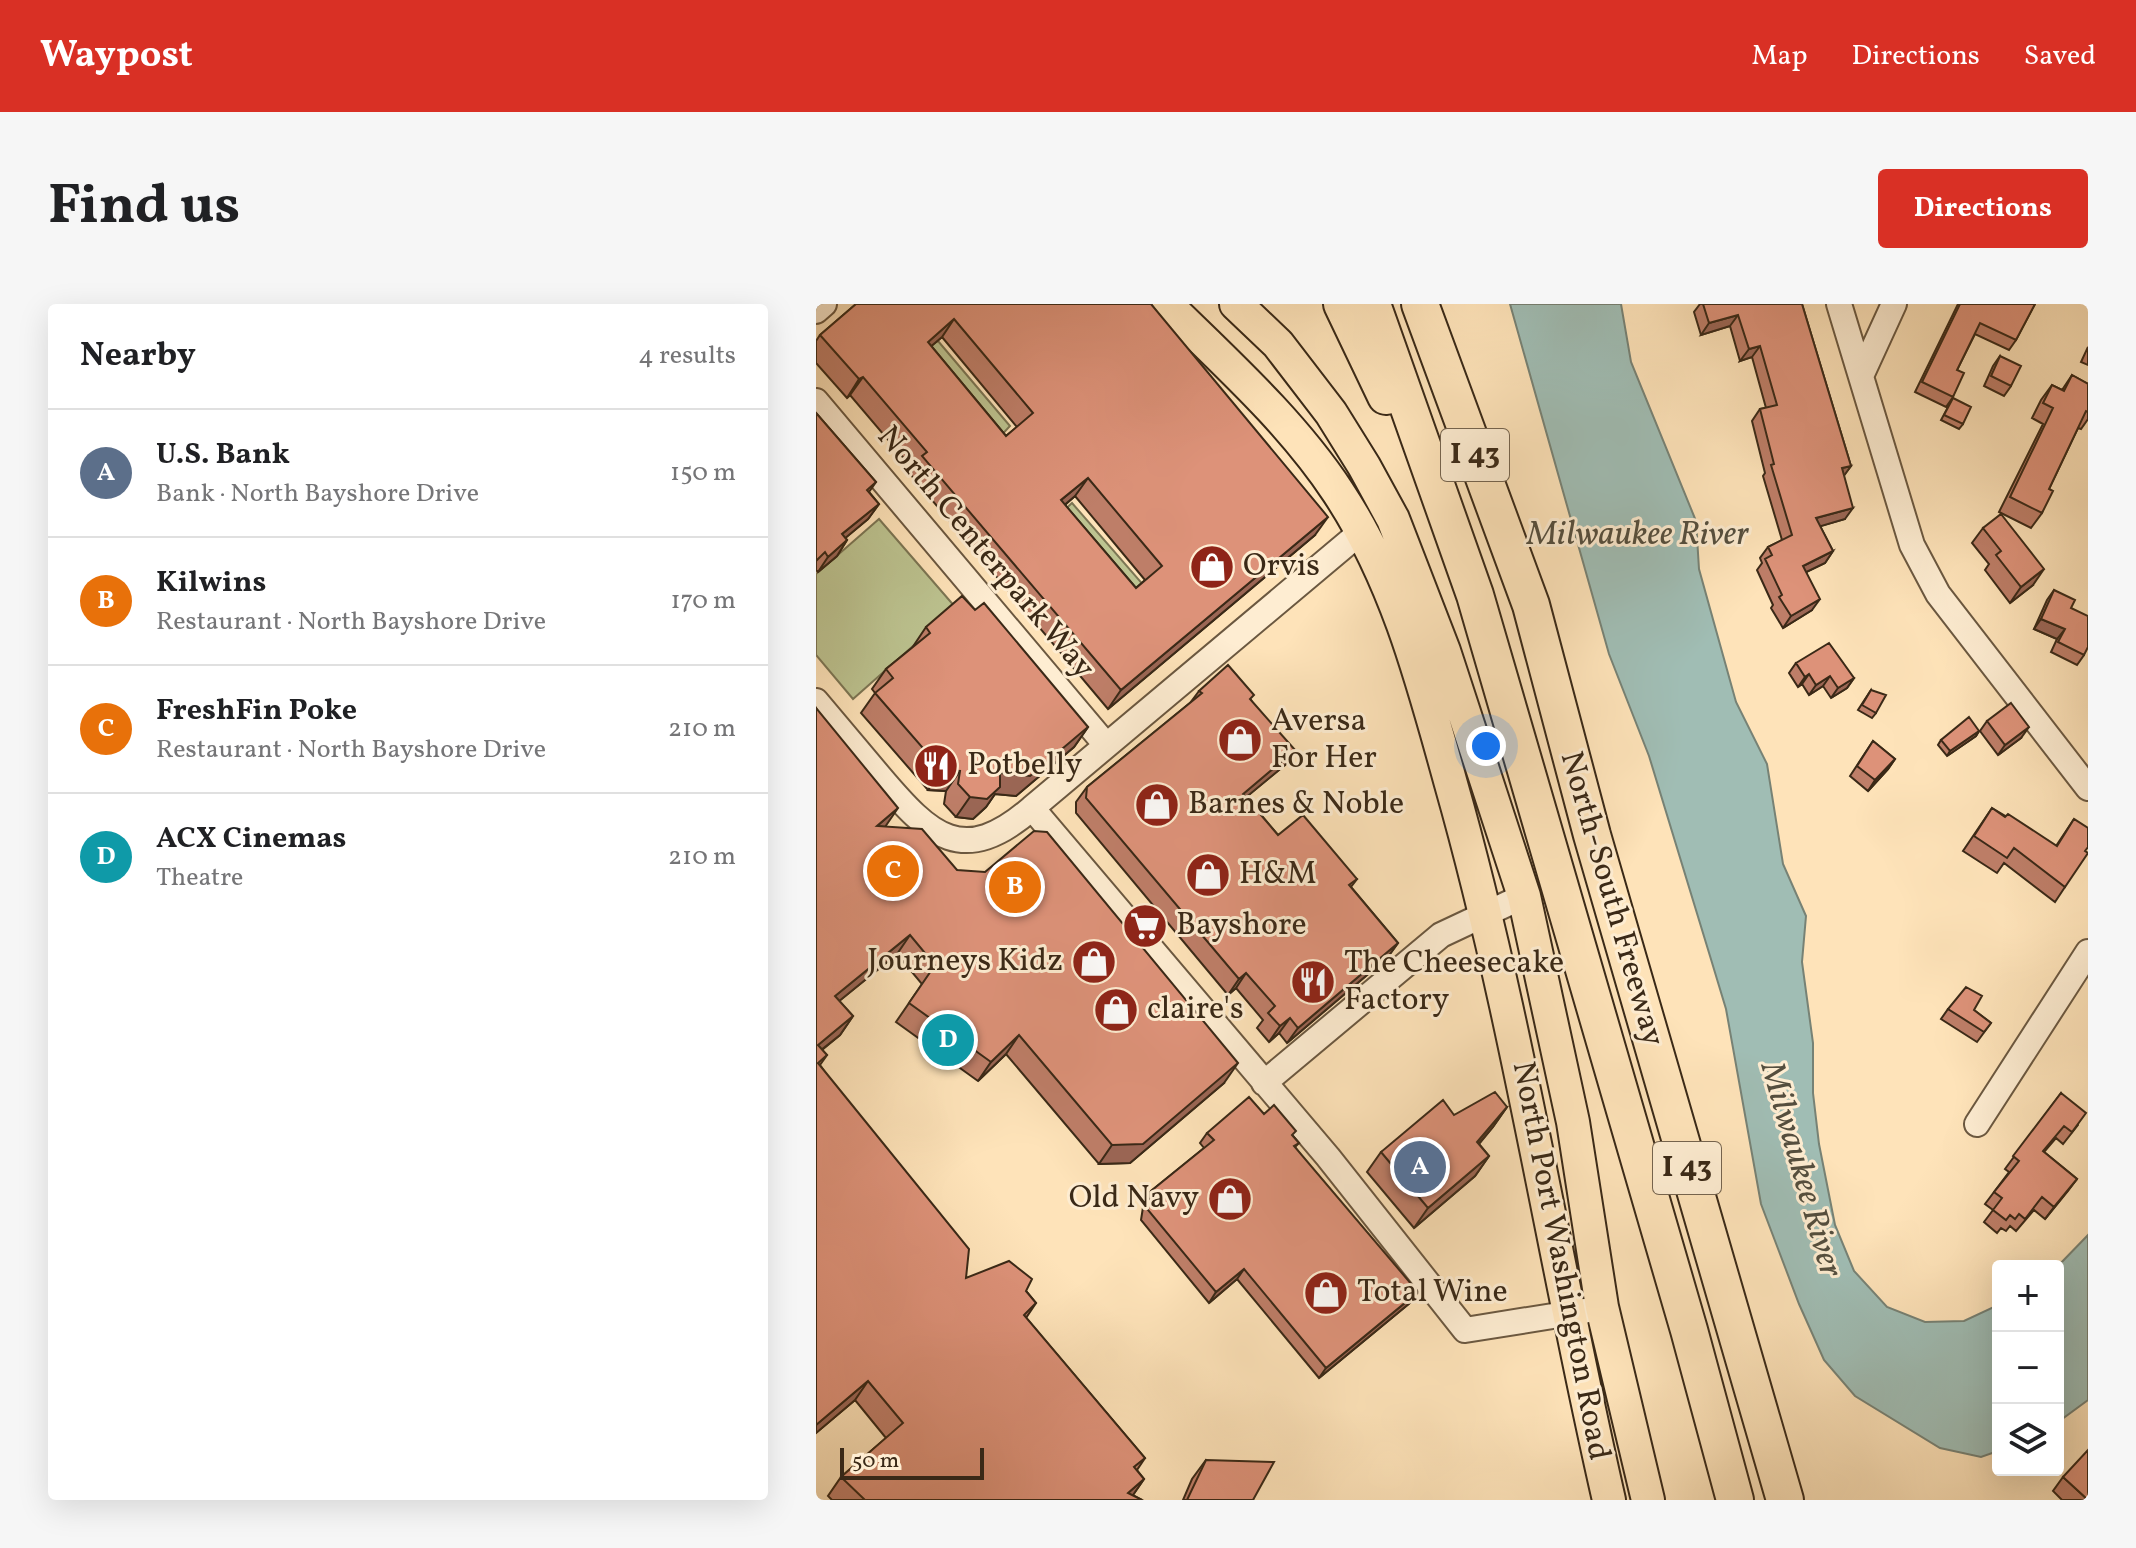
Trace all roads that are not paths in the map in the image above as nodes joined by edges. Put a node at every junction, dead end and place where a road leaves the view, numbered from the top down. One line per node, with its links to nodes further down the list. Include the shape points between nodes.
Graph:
1 (824, 304): 10 (street)
2 (1166, 304): 14 (main road, North Port Washington Road, via 1293,432)
3 (1236, 304): 20 (main road, North Port Washington Road, via 1278,344 1331,413 1393,519 1444,651)
4 (1342, 304): 13 (highway, via 1370,366)
5 (1372, 304): 13 (highway, North-South Freeway / I 43)
6 (1420, 304): 15 (highway, North-South Freeway / I 43)
7 (1441, 304): 15 (highway)
8 (1839, 304): 11 (street)
9 (1894, 304): 11 (street)
10 (816, 311)
11 (1861, 376): 18 (street, via 1912,545 1938,594)
12 (816, 401): 17 (street, North Centerpark Way)
13 (1434, 476): 29 (highway, North-South Freeway / I 43, via 1480,610)
14 (1362, 531): 17 (street); 21 (main road, North Port Washington Road, via 1417,665)
15 (1531, 605): 30 (highway, North-South Freeway / I 43, via 1592,835)
16 (816, 701): 19 (street, via 914,816 940,834 962,840 998,834)
17 (1106, 745): 19 (street)
18 (2088, 788)
19 (1032, 808): 23 (street)
20 (1524, 896): 21 (street); 25 (main road, North Port Washington Road, via 1573,1122)
21 (1488, 913): 23 (street, via 1441,935); 26 (main road, North Port Washington Road, via 1524,1073)
22 (2088, 952): 24 (street)
23 (1264, 1083): 26 (street, via 1465,1330)
24 (1977, 1124)
25 (1602, 1307): 26 (street); 28 (main road, North Port Washington Road)
26 (1567, 1315): 27 (main road, North Port Washington Road)
27 (1609, 1500)
28 (1648, 1500)
29 (1735, 1500)
30 (1785, 1500)

